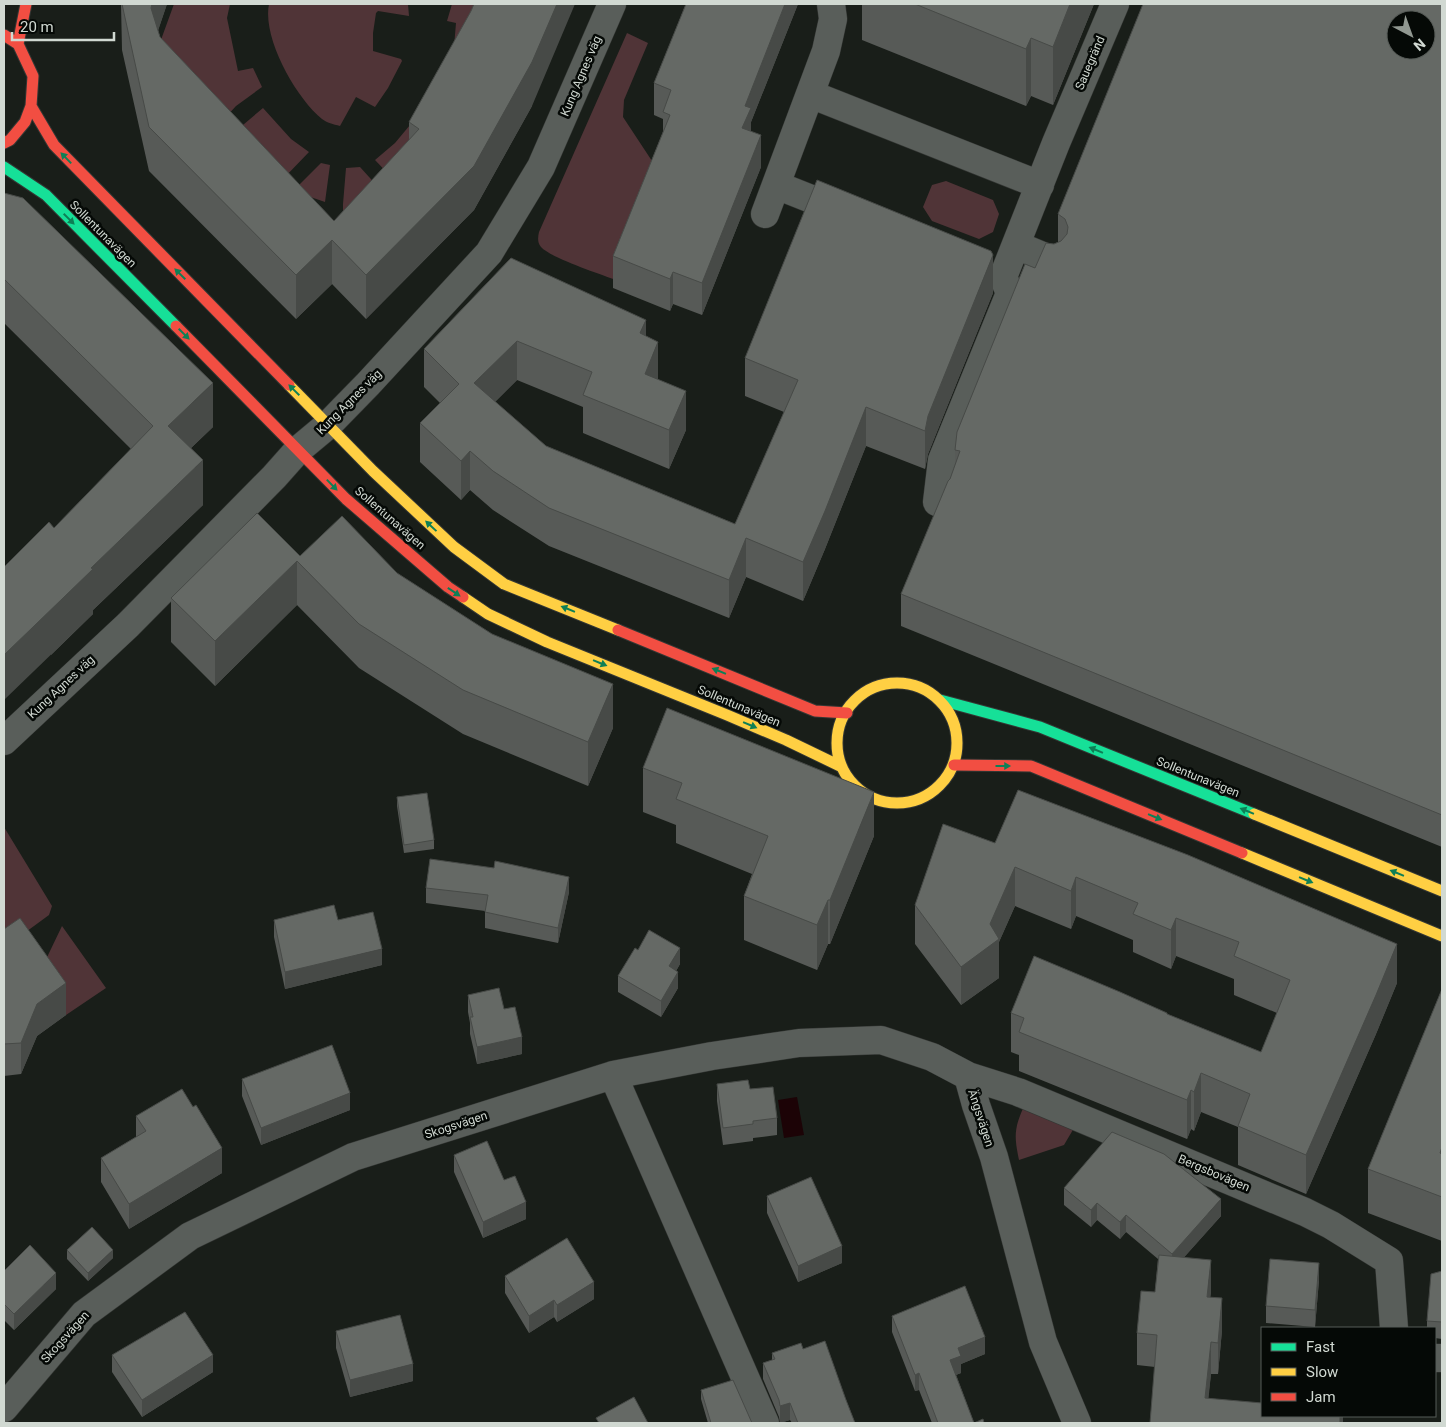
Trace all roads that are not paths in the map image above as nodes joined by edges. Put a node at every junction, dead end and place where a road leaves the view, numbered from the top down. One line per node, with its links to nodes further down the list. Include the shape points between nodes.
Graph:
1 (26, 4): 6 (street)
2 (612, 4): 17 (street, Kung Agnes väg, via 541,168 489,253)
3 (831, 4): 7 (street, via 833,19 826,51)
4 (1115, 4): 12 (street, Sauegränd)
5 (4, 35): 6 (street)
6 (18, 44): 8 (street, via 33,76)
7 (810, 94): 11 (street); 12 (street)
8 (31, 106): 9 (street, via 25,122); 17 (street, Sollentunavägen, one-way to 8, via 54,145)
9 (4, 143)
10 (4, 167): 18 (street, Sollentunavägen, one-way to 18, via 46,195)
11 (776, 185): 13 (street); 14 (street)
12 (1040, 185): 15 (street, Sauegränd)
13 (765, 214)
14 (867, 222)
15 (1016, 245): 16 (street); 19 (street, Sauegränd, via 994,273 1010,294 942,460)
16 (1052, 260)
17 (328, 425): 18 (street, Kung Agnes väg); 21 (street, Sollentunavägen, one-way to 17, via 814,711 504,584 454,547)
18 (298, 450): 22 (street, Kung Agnes väg, via 128,625); 24 (street, Sollentunavägen, one-way to 24, via 346,499 440,581 488,614 547,642 786,740)
19 (937, 502)
20 (940, 700): 21 (street, via 918,686 898,683 872,689 854,701); 23 (street, via 956,725 959,750); 25 (street, Sollentunavägen, one-way to 20, via 1040,727)
21 (847, 713): 24 (street, via 838,732)
22 (4, 741)
23 (954, 766): 24 (street, via 939,786 926,793 906,802 884,803 861,792); 26 (street, one-way to 26, via 1031,766)
24 (842, 767)
25 (1442, 891)
26 (1442, 936)
27 (613, 1076): 28 (street, Ängsvägen, via 799,1043 882,1040 932,1057); 30 (street, Skogsvägen, via 353,1157 190,1236 84,1314); 31 (street)
28 (968, 1076): 29 (street, Bergsbovägen, via 1018,1092 1104,1127 1331,1225 1390,1261); 32 (street, Ängsvägen, via 994,1157 1044,1342)
29 (1394, 1327)
30 (4, 1408)
31 (764, 1423)
32 (1077, 1423)

